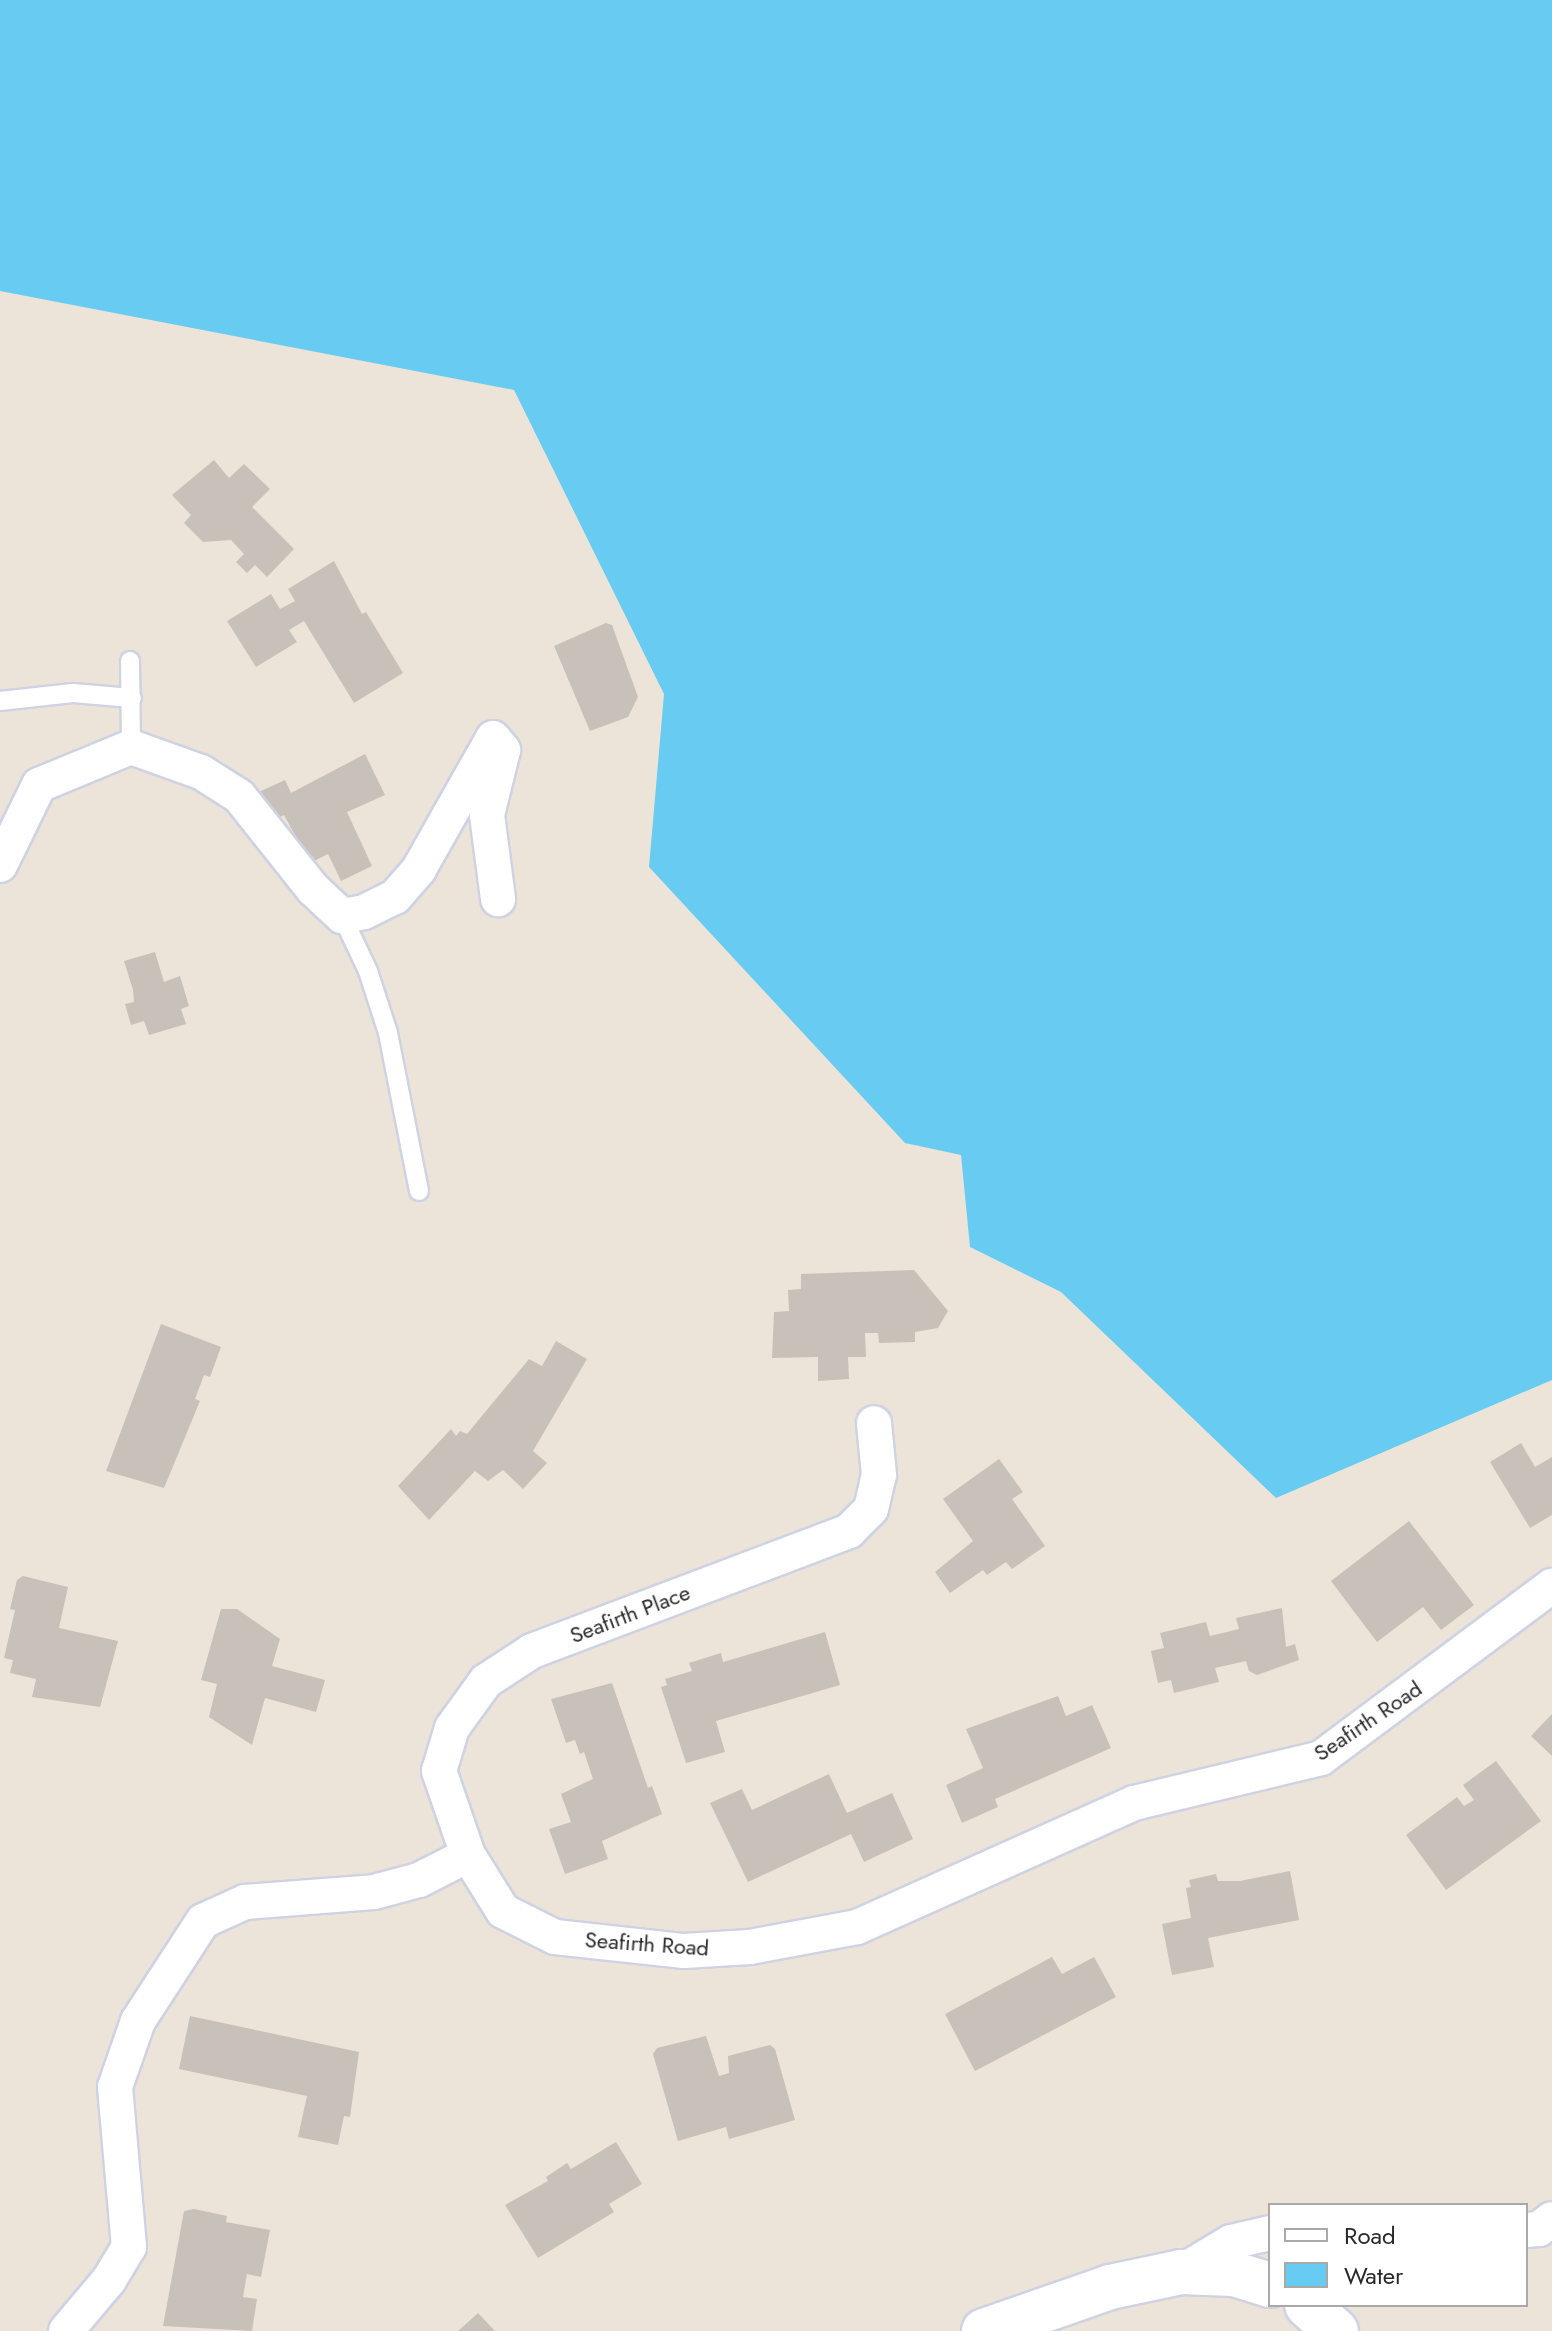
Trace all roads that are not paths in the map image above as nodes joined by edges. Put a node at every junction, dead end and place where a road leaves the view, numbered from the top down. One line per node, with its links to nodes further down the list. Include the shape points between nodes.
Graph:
1 (130, 661): 2 (lane)
2 (132, 698): 3 (lane, via 73,693); 4 (lane)
3 (0, 701)
4 (131, 747): 5 (street, via 39,785); 7 (street, via 201,772 239,796 313,889)
5 (0, 865)
6 (498, 899): 7 (street, via 487,815 503,750 493,738 419,869 395,897)
7 (342, 916): 8 (lane, via 368,971 388,1033)
8 (419, 1191)
9 (874, 1423): 11 (street, Seafirth Place, via 879,1475 871,1509 849,1531 532,1651 486,1681 452,1728 439,1771)
10 (1552, 1586): 11 (street, Seafirth Road, via 1321,1758 1134,1803 857,1927 750,1947 684,1951 555,1937 503,1911)
11 (468, 1855): 18 (street, via 419,1880 374,1892 245,1902 203,1921 138,2021 115,2087 129,2247)
12 (1552, 2219): 13 (street)
13 (1528, 2230)
14 (1268, 2233): 15 (street, via 1231,2242)
15 (1181, 2272): 16 (street, via 1234,2274); 19 (street, via 1110,2287)
16 (1268, 2284)
17 (1309, 2307): 20 (street)
18 (66, 2331)
19 (984, 2331)
20 (1336, 2331)

